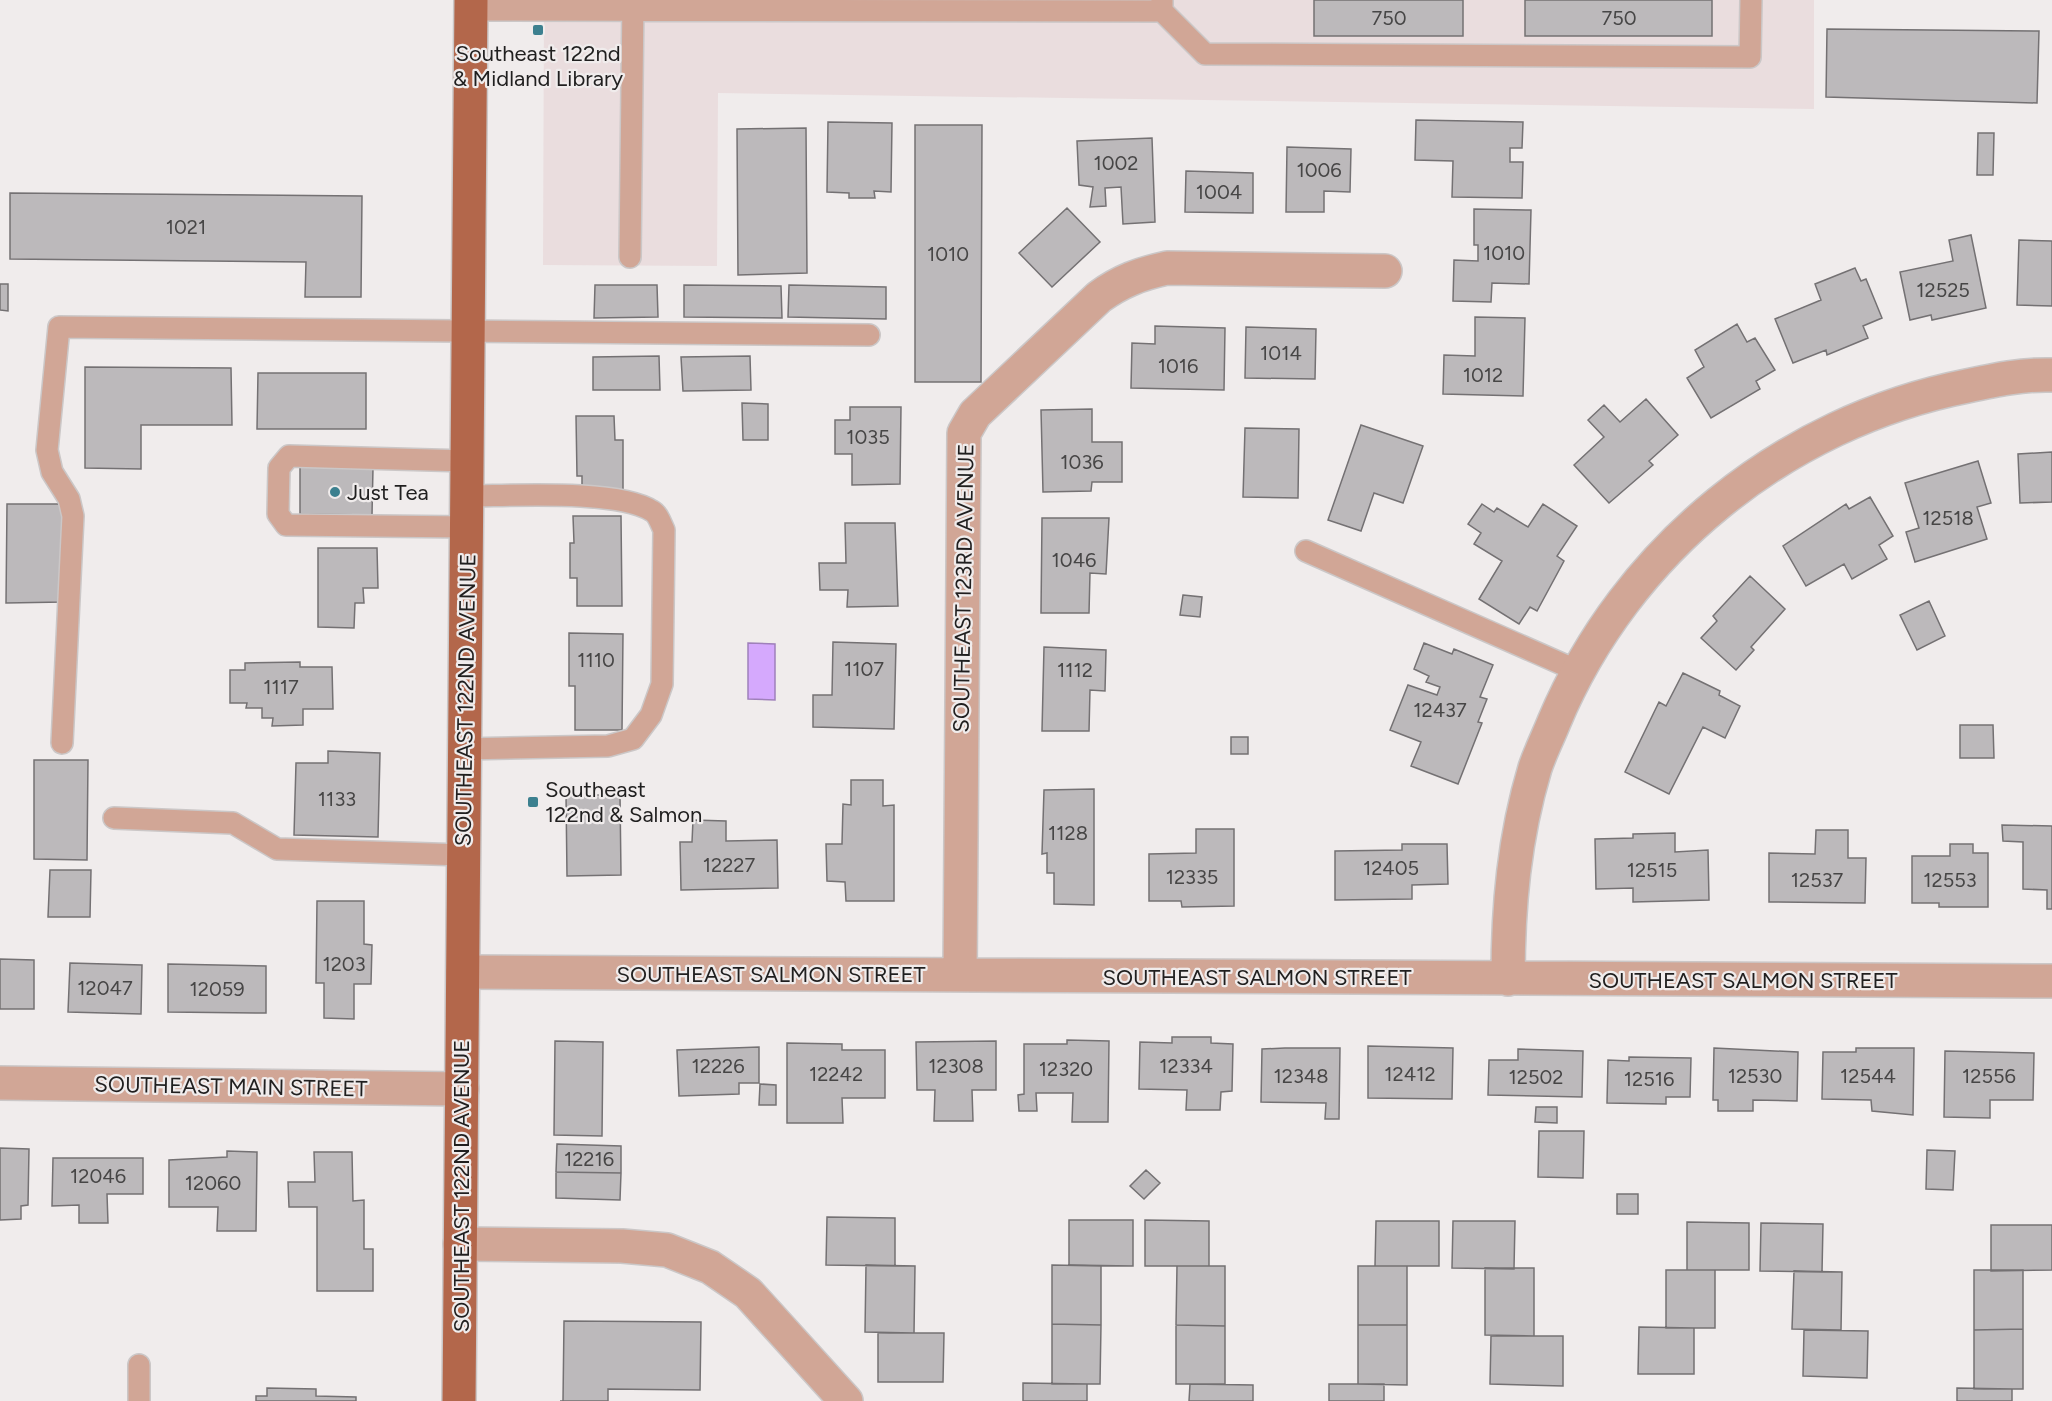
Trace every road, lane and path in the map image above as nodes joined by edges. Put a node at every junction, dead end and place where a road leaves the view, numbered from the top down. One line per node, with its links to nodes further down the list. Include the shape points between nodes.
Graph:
1 (1750, 0): 4 (lane, via 1749,57 1205,54)
2 (471, 5): 3 (lane); 7 (main road, SOUTHEAST 122ND AVENUE)
3 (633, 5): 4 (lane); 5 (lane)
4 (1162, 5)
5 (630, 257)
6 (1385, 271): 19 (street, SOUTHEAST 123RD AVENUE, via 1167,268 1120,281 975,414 964,433)
7 (468, 330): 8 (lane); 10 (main road, SOUTHEAST 122ND AVENUE); 14 (lane, via 60,327 47,450 52,472 69,499 73,516)
8 (869, 335)
9 (2052, 375): 13 (street, via 2003,379 1926,394 1851,421 1780,458 1685,531 1608,623)
10 (467, 461): 11 (main road, SOUTHEAST 122ND AVENUE); 11 (lane, via 289,456 279,468 278,514 286,525)
11 (467, 512): 15 (main road, SOUTHEAST 122ND AVENUE); 15 (lane, via 546,495 634,502 655,512 664,530 662,684 651,715 633,739 608,746)
12 (1306, 551): 13 (lane)
13 (1578, 671): 20 (street, via 1536,767 1515,845 1508,918)
14 (62, 743)
15 (464, 749): 17 (main road, SOUTHEAST 122ND AVENUE)
16 (114, 818): 17 (lane, via 233,823 277,849)
17 (463, 855): 18 (main road, SOUTHEAST 122ND AVENUE)
18 (463, 972): 19 (street, SOUTHEAST SALMON STREET); 23 (main road, SOUTHEAST 122ND AVENUE)
19 (960, 975): 20 (street, SOUTHEAST SALMON STREET)
20 (1508, 979): 21 (street, SOUTHEAST SALMON STREET)
21 (2052, 981)
22 (0, 1083): 23 (street, SOUTHEAST MAIN STREET)
23 (462, 1089): 24 (main road, SOUTHEAST 122ND AVENUE)
24 (460, 1244): 27 (main road, SOUTHEAST 122ND AVENUE); 28 (street, via 667,1250 710,1267 748,1293)
25 (139, 1365): 26 (lane)
26 (139, 1401)
27 (459, 1401)
28 (846, 1401)

